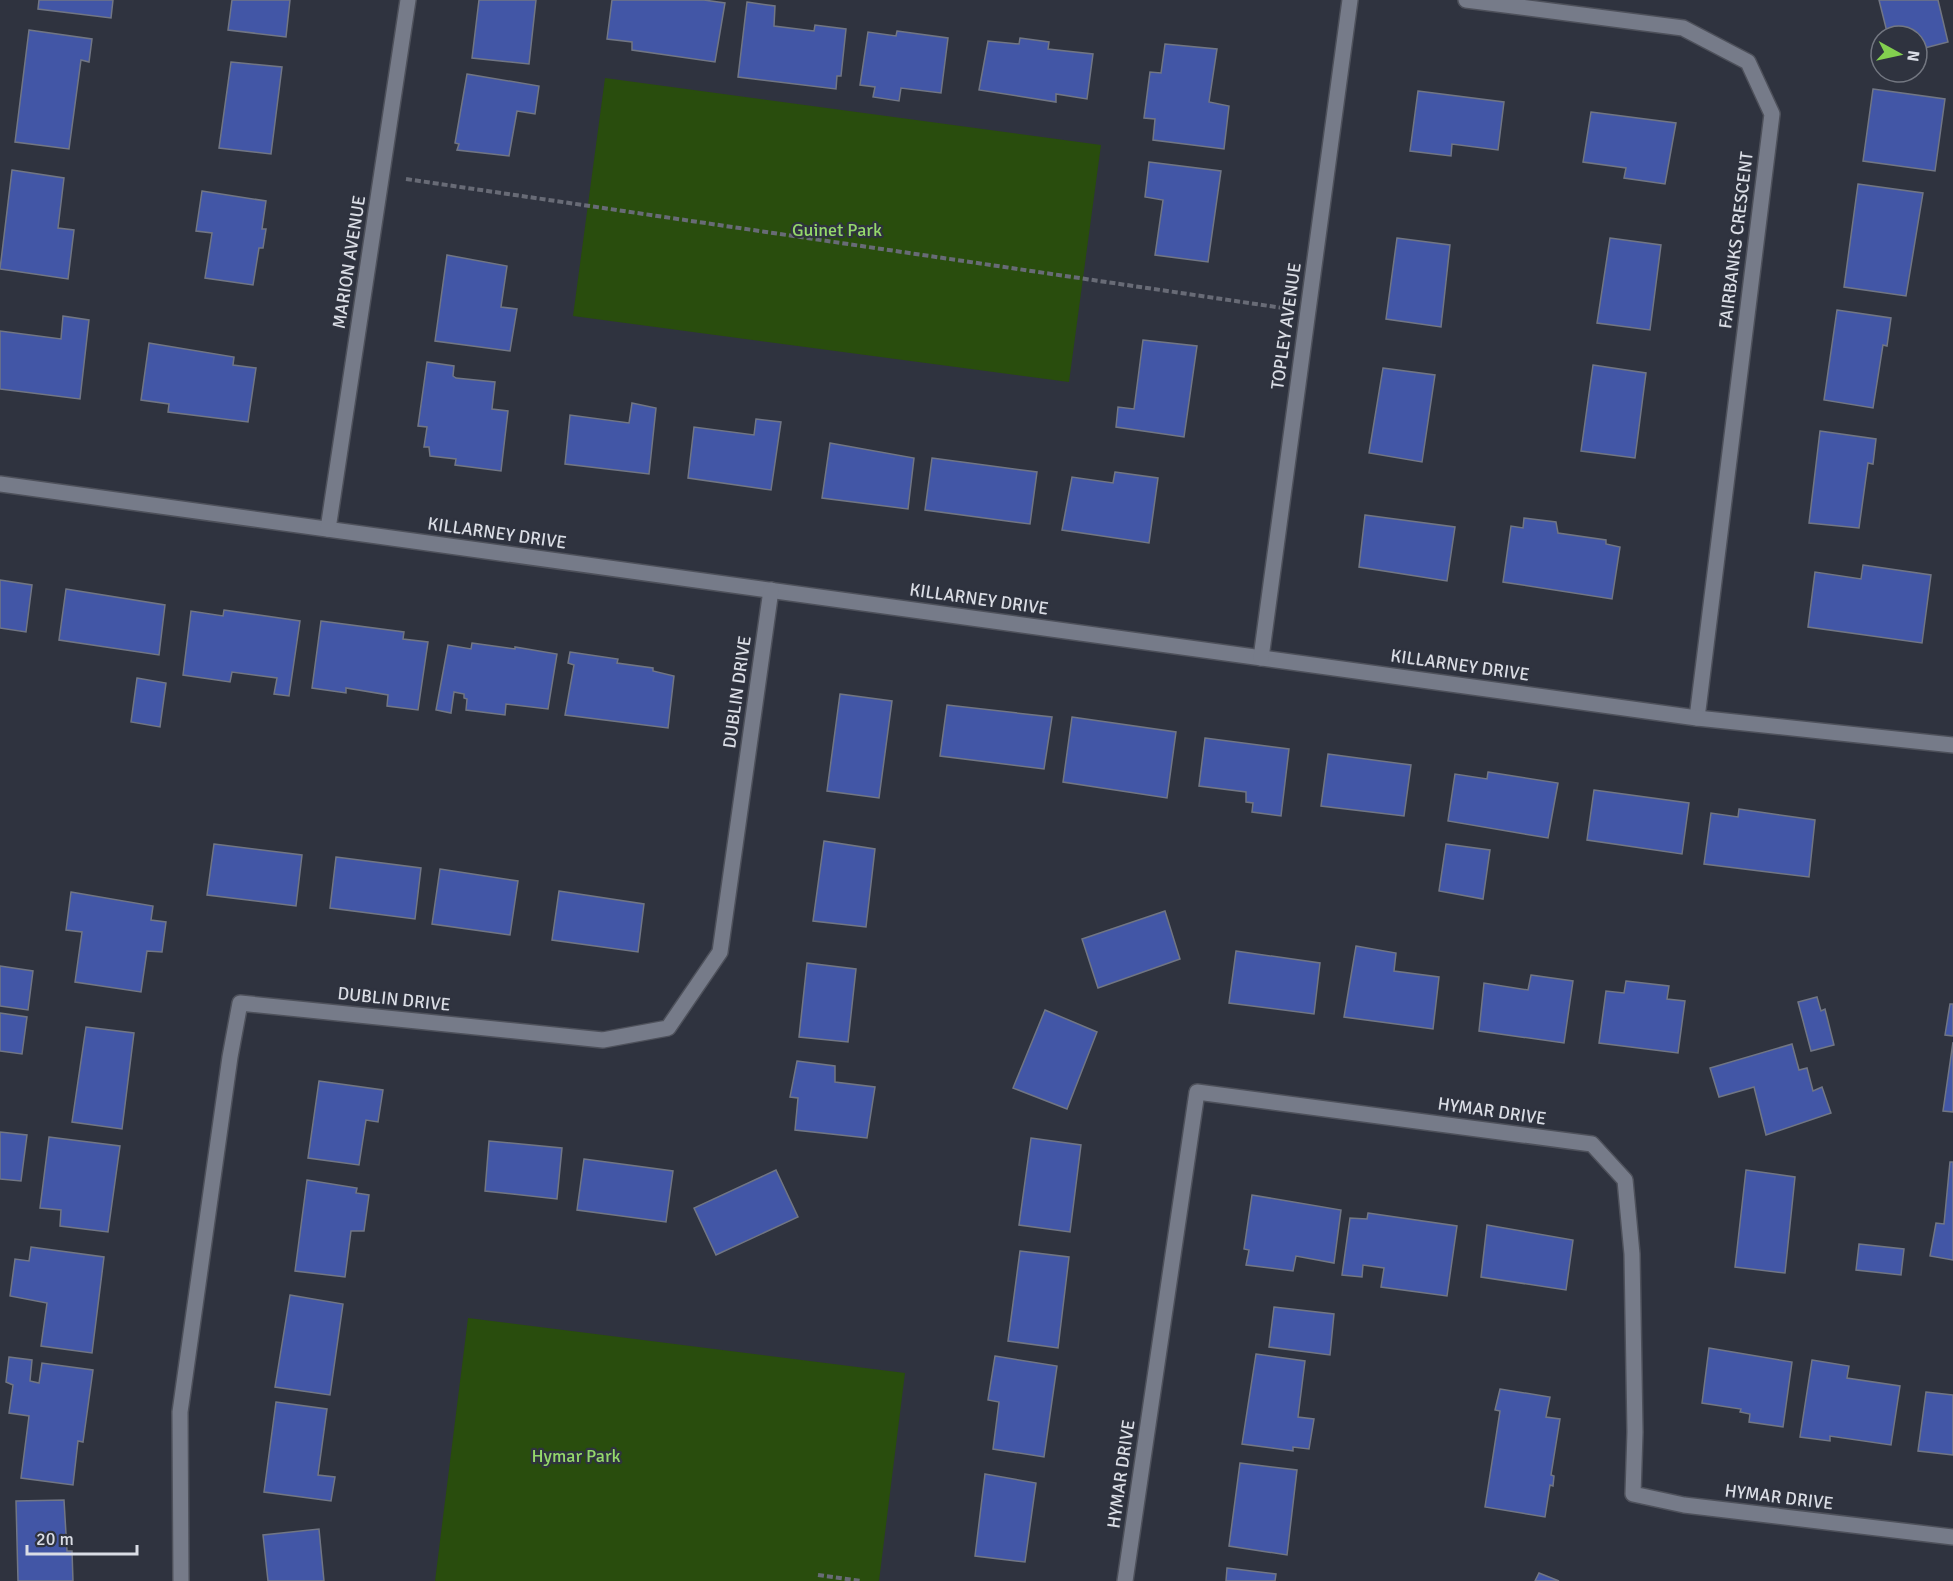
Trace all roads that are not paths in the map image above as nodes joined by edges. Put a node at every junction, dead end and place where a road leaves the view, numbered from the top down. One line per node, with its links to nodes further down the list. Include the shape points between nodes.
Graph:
1 (408, 0): 5 (street, MARION AVENUE)
2 (1350, 0): 7 (street, TOPLEY AVENUE)
3 (1466, 0): 8 (street, FAIRBANKS CRESCENT, via 1683,28 1748,62 1772,114)
4 (0, 484): 5 (street, KILLARNEY DRIVE)
5 (328, 529): 6 (street, KILLARNEY DRIVE)
6 (771, 590): 7 (street, KILLARNEY DRIVE); 11 (street, DUBLIN DRIVE, via 720,952 668,1028 603,1040 240,1003 180,1412)
7 (1261, 658): 8 (street, KILLARNEY DRIVE)
8 (1697, 718): 9 (street, KILLARNEY DRIVE)
9 (1953, 745)
10 (1953, 1537): 12 (street, HYMAR DRIVE, via 1684,1505 1633,1494 1633,1266 1625,1180 1592,1144 1197,1092)
11 (181, 1581)
12 (1125, 1581)

